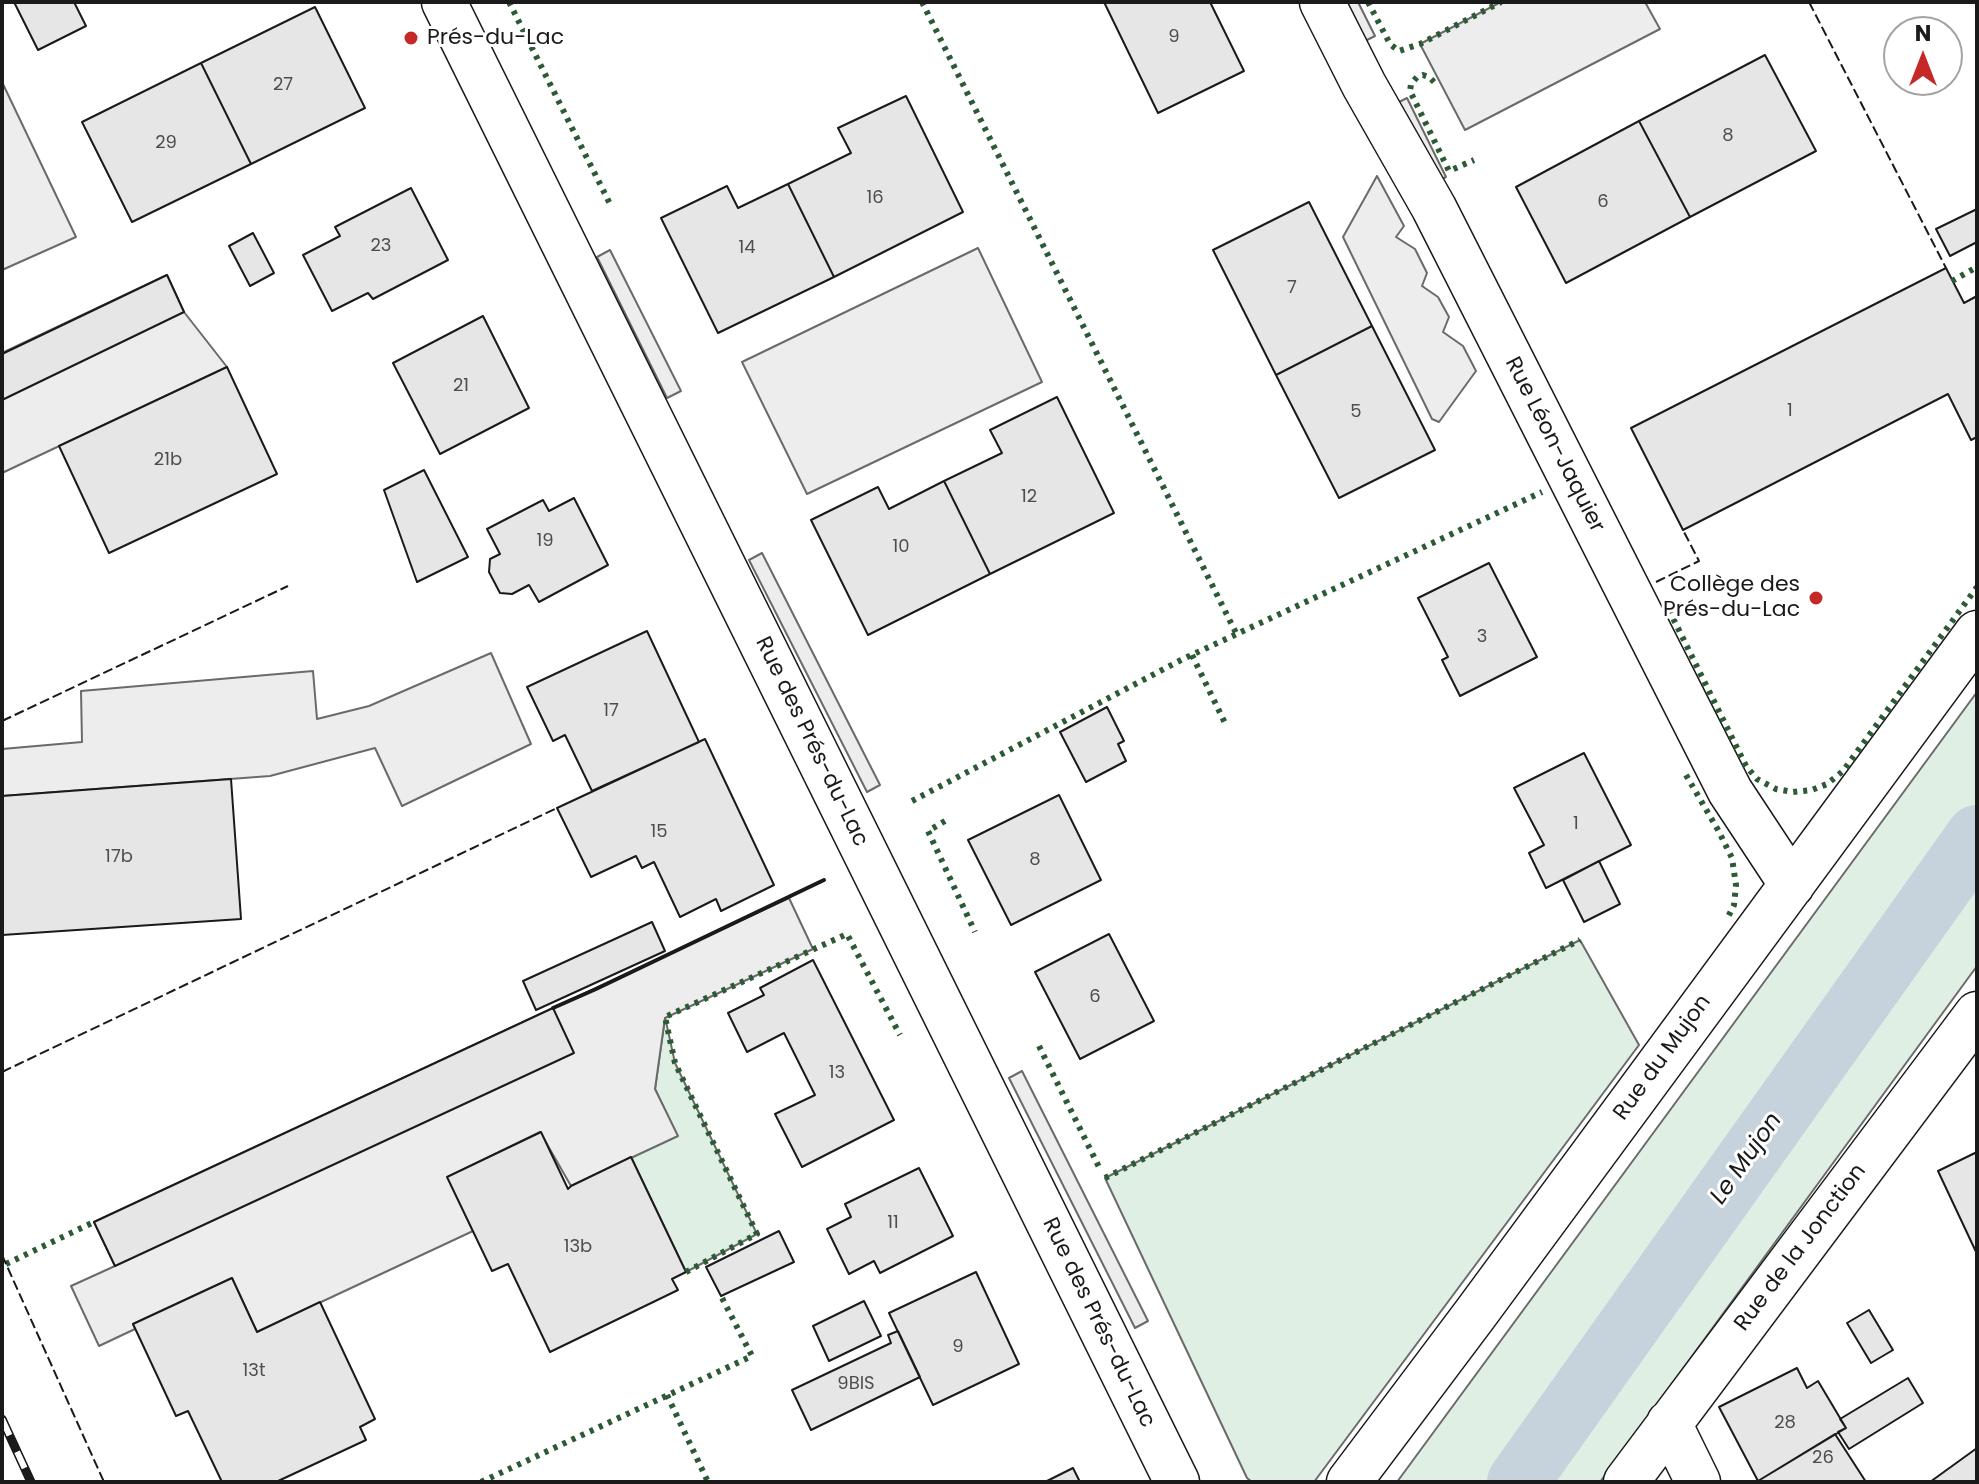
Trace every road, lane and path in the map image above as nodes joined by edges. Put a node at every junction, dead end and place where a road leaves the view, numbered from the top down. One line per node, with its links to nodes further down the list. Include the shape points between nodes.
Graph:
1 (444, 2): 7 (street, Rue des Prés-du-Lac)
2 (1322, 2): 4 (street, Rue Léon-Jaquier, via 1434,208 1730,791)
3 (1977, 633): 4 (street, Rue du Mujon)
4 (1792, 885): 8 (street, Rue du Mujon)
5 (1977, 1014): 6 (street, Rue de la Jonction)
6 (1669, 1423): 9 (street, Rue de la Jonction); 10 (street)
7 (1177, 1482)
8 (1349, 1482)
9 (1626, 1482)
10 (1698, 1482)

